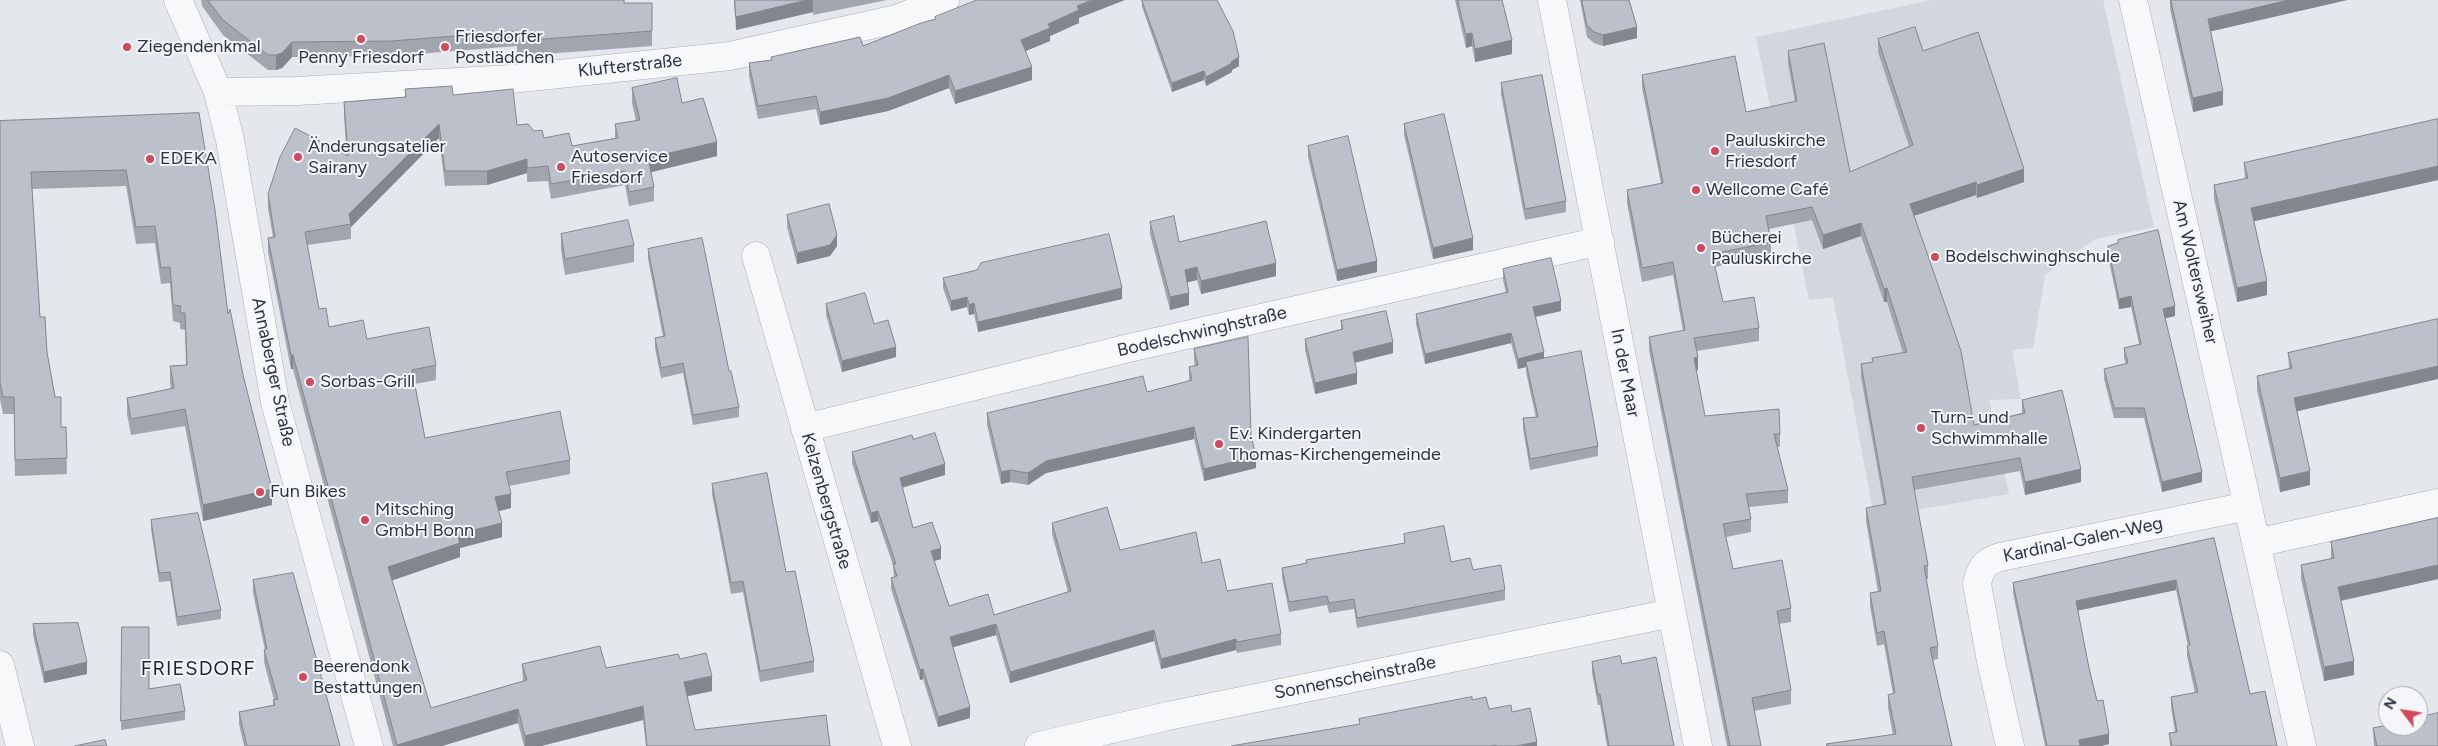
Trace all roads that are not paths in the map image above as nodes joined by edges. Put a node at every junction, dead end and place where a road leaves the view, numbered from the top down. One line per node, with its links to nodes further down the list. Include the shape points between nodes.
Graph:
1 (945, 0): 5 (street, Klufterstraße, via 897,19 730,56 537,75 297,91)
2 (1552, 0): 6 (street, In der Maar)
3 (2133, 0): 10 (street, Am Woltersweiher)
4 (171, 1): 5 (street, Annaberger Straße, via 205,58)
5 (218, 92): 15 (street, Annaberger Straße, via 230,140 275,402)
6 (1600, 241): 8 (street, Bodelschwinghstraße, via 1129,348); 12 (street, In der Maar)
7 (756, 256): 8 (street, Kelzenbergstraße)
8 (805, 428): 16 (street, Kelzenbergstraße)
9 (2438, 503): 11 (street)
10 (2248, 506): 11 (street, Am Woltersweiher); 19 (street, Kardinal-Galen-Weg, via 2000,557 1983,566 1977,584)
11 (2256, 543): 20 (street, Am Woltersweiher)
12 (1672, 613): 17 (street, Sonnenscheinstraße, via 1168,716); 18 (street, In der Maar)
13 (0, 665): 14 (street)
14 (20, 746)
15 (369, 746)
16 (897, 746)
17 (1039, 746)
18 (1698, 746)
19 (2010, 746)
20 (2302, 746)

